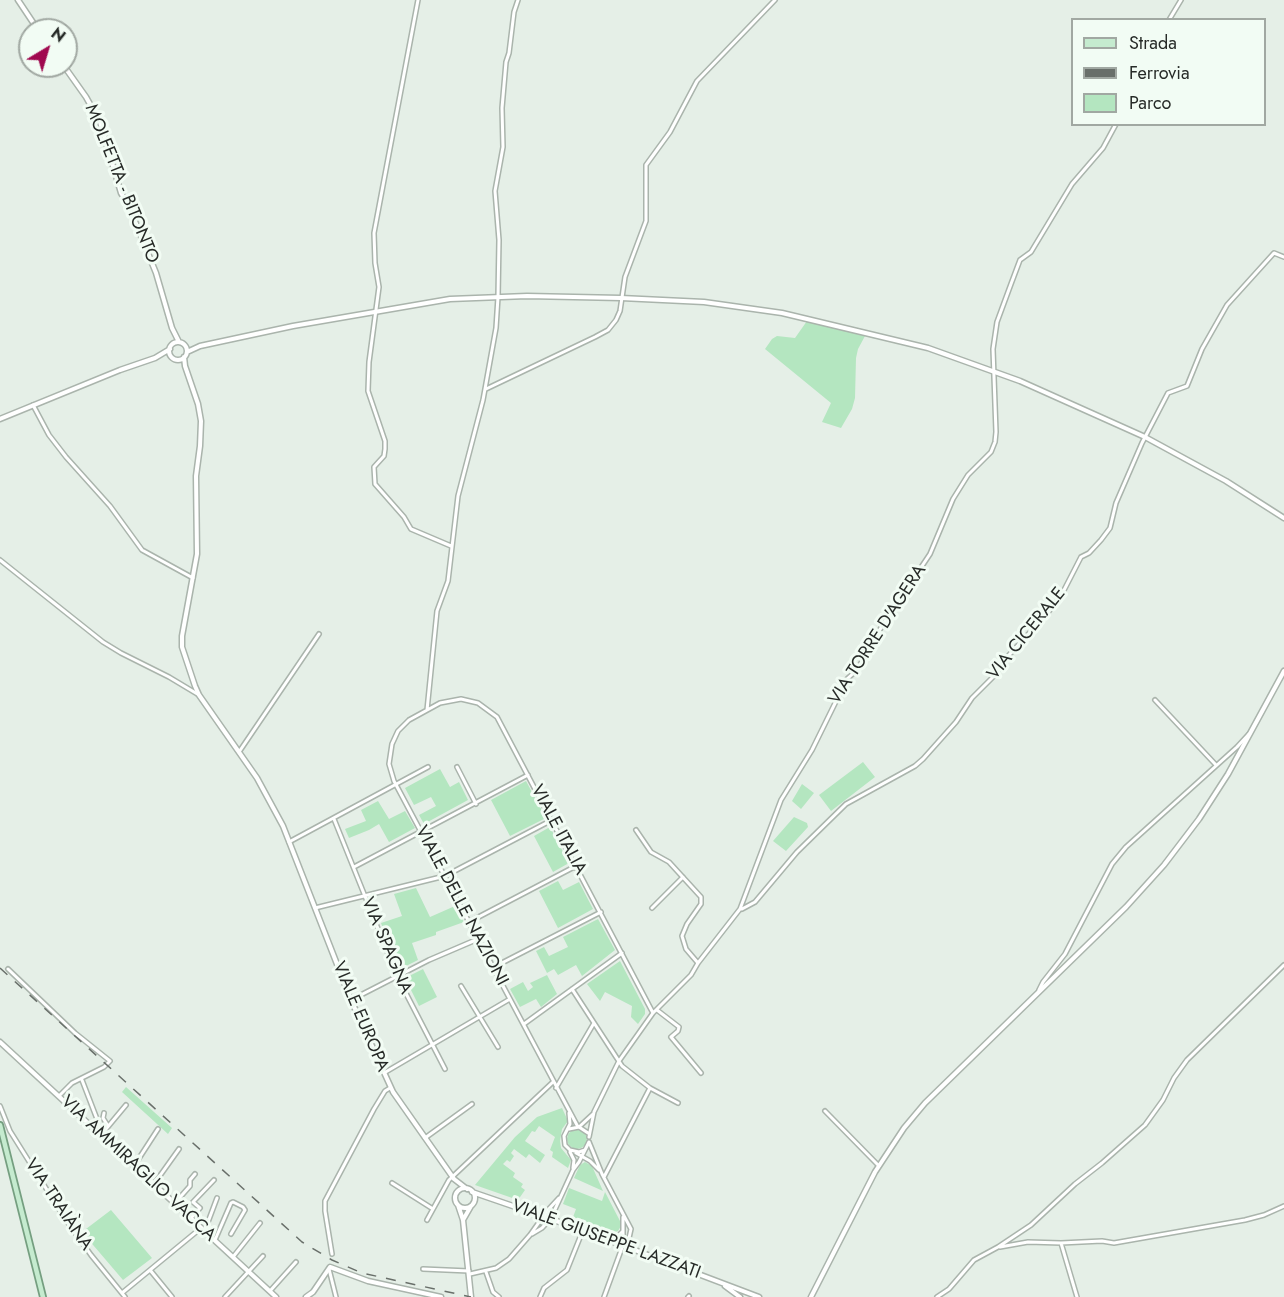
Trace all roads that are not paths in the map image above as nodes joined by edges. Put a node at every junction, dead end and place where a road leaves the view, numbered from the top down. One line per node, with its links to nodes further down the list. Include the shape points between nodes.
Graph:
1 (18, 0): 6 (main road)
2 (417, 0): 13 (street, via 374,233 379,287)
3 (518, 0): 11 (street, via 506,62 503,150 495,186)
4 (775, 0): 12 (street, via 697,81 670,132 646,165 646,221)
5 (1181, 0): 7 (street)
6 (30, 18)
7 (1170, 18)
8 (73, 78): 14 (main road, MOLFETTA - BITONTO, via 100,122 121,193 156,273)
9 (1115, 126): 24 (street, VIA TORRE D'AGERA, via 1103,148 1072,184 1031,252 1020,260 997,322)
10 (1284, 256): 29 (street, VIA CICERALE, via 1275,253 1227,305 1187,386 1168,393)
11 (498, 297): 12 (main road); 13 (main road, via 450,299); 26 (street)
12 (621, 298): 24 (main road, via 704,302 782,313 928,348); 26 (street, via 616,320 608,330)
13 (376, 312): 18 (main road); 31 (street, via 368,398 385,449 374,467 375,484 411,529)
14 (172, 328): 15 (main road, MOLFETTA - BITONTO); 16 (main road)
15 (179, 342): 16 (main road); 17 (main road)
16 (173, 344): 19 (main road)
17 (185, 346): 18 (main road); 20 (main road)
18 (200, 346): 20 (main road)
19 (170, 349): 22 (main road); 23 (main road)
20 (187, 351): 21 (main road)
21 (184, 357): 23 (main road); 25 (main road)
22 (155, 358): 23 (main road); 27 (main road)
23 (174, 358): 25 (main road)
24 (993, 370): 29 (main road); 59 (street, VIA TORRE D'AGERA, via 995,442 991,452 968,475 953,499 930,554 857,670 847,679 812,750 781,800)
25 (188, 377): 33 (main road, via 201,421)
26 (485, 390): 31 (street, via 458,496)
27 (33, 405): 28 (main road); 33 (street, via 49,435 142,550)
28 (0, 419)
29 (1145, 437): 30 (main road); 59 (street, VIA CICERALE, via 1116,503 1110,528 1081,557 1061,596 972,698 956,722 915,766 846,804 797,852 755,902)
30 (1284, 518)
31 (451, 546): 38 (street, via 448,581 437,611)
32 (0, 560): 36 (street, via 103,642)
33 (193, 578): 36 (main road, via 182,647)
34 (320, 634): 40 (street)
35 (1284, 671): 39 (main road)
36 (199, 695): 40 (main road, VIALE EUROPA)
37 (1155, 700): 41 (street)
38 (427, 710): 44 (street, VIALE ITALIA, via 461,699 486,707 500,721); 45 (street, VIALE DELLE NAZIONI, via 409,720 394,737 389,764)
39 (1252, 730): 41 (street); 71 (main road, via 1211,801 1164,865)
40 (239, 752): 51 (main road, VIALE EUROPA, via 262,786)
41 (1216, 765): 71 (street, via 1112,864 1065,954)
42 (428, 767): 45 (street)
43 (458, 767): 46 (street)
44 (528, 775): 46 (street); 48 (street, VIALE ITALIA)
45 (396, 785): 47 (street); 50 (street, VIALE DELLE NAZIONI)
46 (476, 804): 50 (street)
47 (334, 819): 51 (street); 53 (street, VIA SPAGNA)
48 (552, 820): 52 (street, VIALE ITALIA); 54 (street)
49 (636, 830): 55 (street, via 651,852 669,862)
50 (421, 832): 53 (street); 54 (street, VIALE DELLE NAZIONI)
51 (289, 842): 57 (main road, VIALE EUROPA)
52 (576, 866): 60 (street, VIALE ITALIA); 61 (street)
53 (354, 867): 56 (street, VIA SPAGNA)
54 (445, 876): 56 (street); 61 (street, VIALE DELLE NAZIONI)
55 (683, 877): 58 (street); 64 (street, via 702,900 682,936 686,949)
56 (365, 895): 57 (street); 68 (street, VIA SPAGNA)
57 (315, 908): 73 (main road, VIALE EUROPA)
58 (652, 908)
59 (740, 909): 64 (street, VIA TORRE D'AGERA)
60 (601, 912): 63 (street, VIALE ITALIA); 66 (street)
61 (469, 922): 62 (street, VIALE DELLE NAZIONI)
62 (478, 939): 66 (street, VIALE DELLE NAZIONI); 68 (street)
63 (622, 953): 70 (street); 74 (street, VIALE ITALIA)
64 (698, 963): 74 (street, VIA TORRE D'AGERA)
65 (1284, 965): 149 (street, via 1187,1060 1145,1125 1031,1225)
66 (494, 967): 72 (street, VIALE DELLE NAZIONI)
67 (8, 969): 90 (street, via 110,1061 72,1083)
68 (397, 976): 73 (street); 79 (street, VIA SPAGNA)
69 (461, 986): 75 (street)
70 (572, 989): 76 (street); 77 (street)
71 (1038, 993): 114 (main road, via 914,1116)
72 (510, 999): 75 (street); 77 (street, VIALE DELLE NAZIONI)
73 (351, 1000): 83 (main road, VIALE EUROPA)
74 (655, 1011): 81 (street, VIA TORRE D'AGERA); 84 (street, via 679,1027 671,1037)
75 (480, 1018): 79 (street); 80 (street)
76 (594, 1023): 81 (street); 88 (street)
77 (524, 1025): 86 (street, VIALE DELLE NAZIONI)
78 (0, 1042): 90 (main road, VIA AMMIRAGLIO VACCA)
79 (432, 1047): 82 (street, VIA SPAGNA); 83 (street)
80 (498, 1047)
81 (619, 1062): 89 (street); 97 (street, VIA TORRE D'AGERA)
82 (445, 1069)
83 (384, 1073): 87 (main road, VIALE EUROPA)
84 (701, 1073)
85 (82, 1080): 102 (street, via 97,1119)
86 (553, 1082): 88 (street, VIALE DELLE NAZIONI); 118 (street)
87 (390, 1088): 107 (main road, VIALE EUROPA); 150 (street, via 374,1109 325,1202)
88 (556, 1088): 95 (street, VIALE DELLE NAZIONI)
89 (650, 1088): 91 (street); 117 (street)
90 (59, 1096): 102 (main road, VIA AMMIRAGLIO VACCA)
91 (678, 1103)
92 (472, 1104): 107 (street)
93 (126, 1105): 100 (street)
94 (0, 1106): 162 (street, VIA TRAIÀNA, via 10,1131 64,1217)
95 (569, 1110): 101 (street, VIALE DELLE NAZIONI); 104 (street)
96 (825, 1111): 114 (street)
97 (594, 1112): 101 (street); 106 (street)
98 (104, 1113): 100 (street)
99 (0, 1125): 164 (main road)
100 (108, 1126): 105 (street)
101 (579, 1127): 104 (street); 106 (street)
102 (95, 1129): 105 (main road, VIA AMMIRAGLIO VACCA)
103 (158, 1129): 113 (street)
104 (569, 1129): 110 (street, via 564,1137)
105 (101, 1135): 113 (main road, VIA AMMIRAGLIO VACCA)
106 (590, 1137): 108 (street)
107 (425, 1138): 118 (main road, VIALE EUROPA)
108 (590, 1142): 111 (street); 117 (street)
109 (179, 1149): 121 (street)
110 (570, 1150): 111 (street); 112 (street); 115 (street)
111 (585, 1150): 112 (street)
112 (582, 1157): 115 (street); 117 (street)
113 (134, 1166): 121 (main road, VIA AMMIRAGLIO VACCA)
114 (879, 1166): 178 (main road)
115 (573, 1170): 127 (street)
116 (195, 1174): 128 (street)
117 (603, 1176): 133 (street)
118 (454, 1178): 122 (main road, VIALE EUROPA); 124 (main road); 132 (street)
119 (214, 1180): 135 (street, via 193,1202 200,1208)
120 (392, 1183): 132 (street)
121 (154, 1184): 128 (main road, VIA AMMIRAGLIO VACCA)
122 (467, 1189): 123 (main road); 124 (main road, via 461,1189)
123 (472, 1192): 125 (main road, VIALE GIUSEPPE LAZZATI); 129 (main road)
124 (455, 1196): 130 (main road)
125 (487, 1196): 129 (main road); 134 (main road, VIALE GIUSEPPE LAZZATI)
126 (217, 1198): 140 (street)
127 (559, 1198): 134 (street); 136 (street)
128 (175, 1203): 135 (main road, VIA AMMIRAGLIO VACCA)
129 (472, 1204): 130 (main road, via 463,1208); 138 (main road)
130 (458, 1205): 138 (main road)
131 (1284, 1206): 147 (street, via 1221,1225 1114,1243)
132 (433, 1209): 137 (street)
133 (623, 1215): 142 (street); 148 (street, via 631,1229)
134 (543, 1216): 136 (main road, VIALE GIUSEPPE LAZZATI); 144 (street)
135 (191, 1218): 140 (main road, VIA AMMIRAGLIO VACCA)
136 (551, 1218): 141 (main road, VIALE GIUSEPPE LAZZATI); 144 (street)
137 (427, 1220)
138 (463, 1220): 158 (main road)
139 (260, 1223): 152 (street)
140 (203, 1230): 145 (main road, VIA AMMIRAGLIO VACCA); 156 (street)
141 (582, 1230): 146 (main road, VIALE GIUSEPPE LAZZATI); 174 (street, via 567,1270 544,1288)
142 (623, 1231): 146 (street); 148 (street)
143 (231, 1234): 145 (street, via 245,1210 233,1202)
144 (530, 1235): 159 (street, via 509,1259)
145 (215, 1240): 152 (main road, VIA AMMIRAGLIO VACCA)
146 (608, 1240): 148 (main road, VIALE GIUSEPPE LAZZATI)
147 (1061, 1243): 149 (street, via 1028,1242); 180 (street)
148 (625, 1246): 160 (main road, VIALE GIUSEPPE LAZZATI); 175 (street)
149 (998, 1247): 179 (street, via 974,1260)
150 (332, 1254)
151 (263, 1256): 157 (street)
152 (233, 1257): 157 (main road, VIA AMMIRAGLIO VACCA)
153 (296, 1262): 161 (street)
154 (328, 1268): 169 (main road); 170 (street); 171 (main road)
155 (423, 1269): 158 (street)
156 (150, 1270): 162 (street); 166 (street)
157 (249, 1272): 161 (main road, VIA AMMIRAGLIO VACCA); 167 (street)
158 (470, 1272): 159 (street); 172 (main road)
159 (486, 1272): 173 (street, via 493,1292)
160 (717, 1281): 163 (main road, VIALE GIUSEPPE LAZZATI); 176 (main road)
161 (270, 1291): 168 (main road, VIA AMMIRAGLIO VACCA)
162 (122, 1293): 165 (street, VIA TRAIÀNA)
163 (748, 1296): 177 (main road, VIALE GIUSEPPE LAZZATI)
164 (43, 1297)
165 (125, 1297)
166 (172, 1297)
167 (225, 1297)
168 (276, 1297)
169 (306, 1297)
170 (336, 1297)
171 (441, 1297)
172 (471, 1297)
173 (499, 1297)
174 (540, 1297)
175 (604, 1297)
176 (740, 1297)
177 (759, 1297)
178 (811, 1297)
179 (937, 1297)
180 (1077, 1297)

